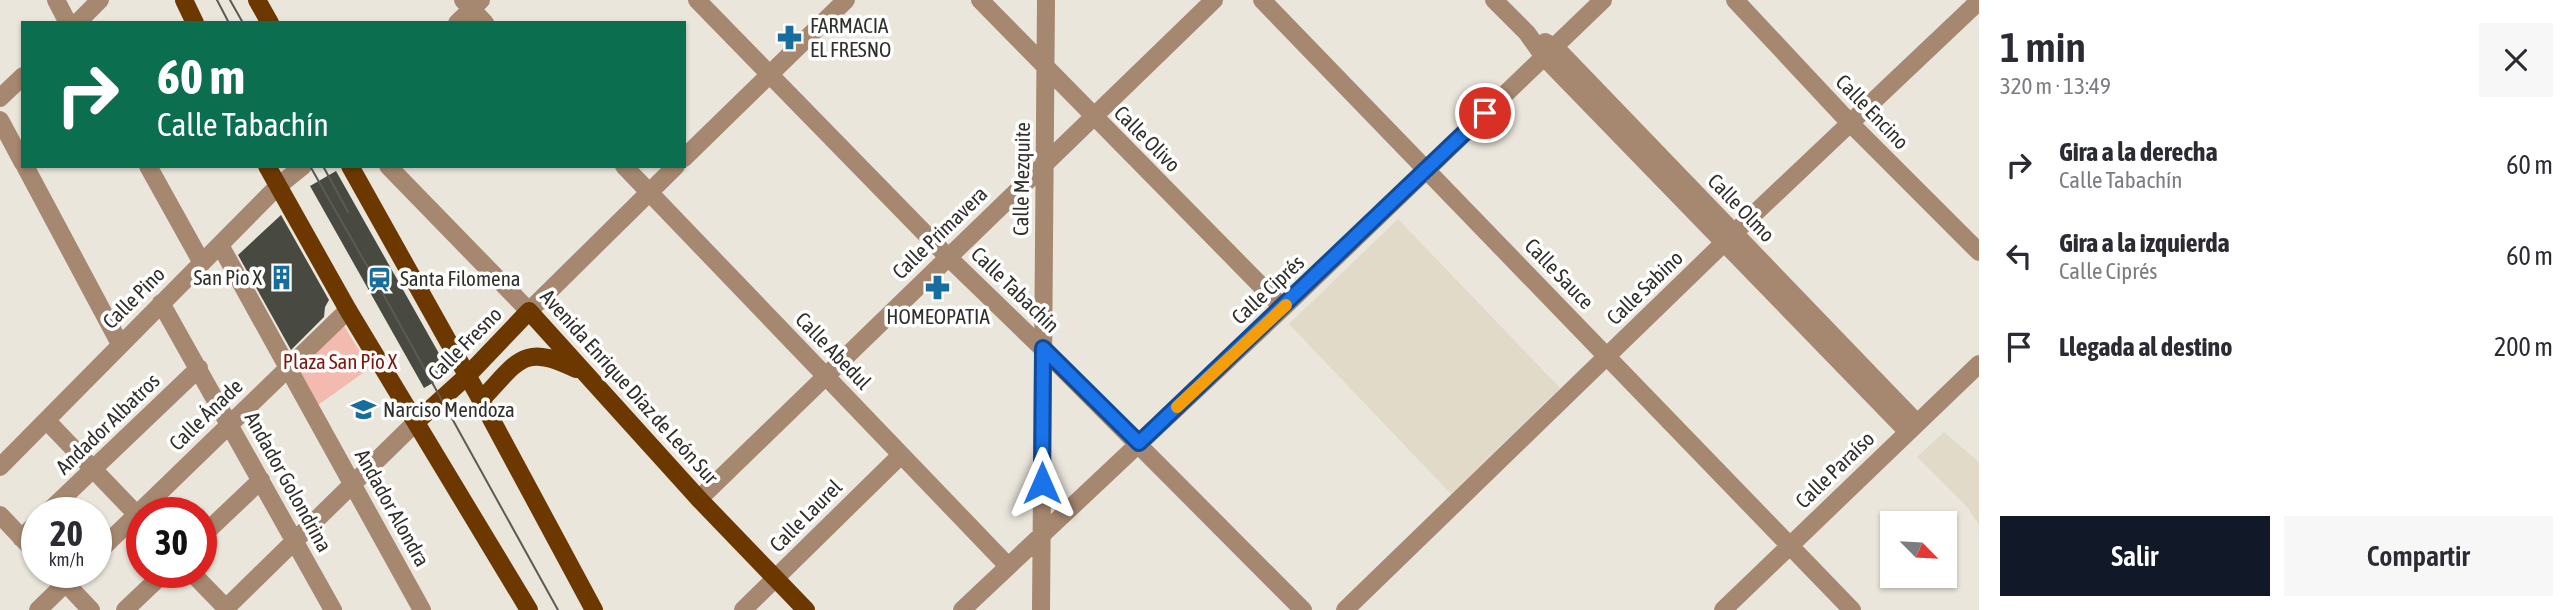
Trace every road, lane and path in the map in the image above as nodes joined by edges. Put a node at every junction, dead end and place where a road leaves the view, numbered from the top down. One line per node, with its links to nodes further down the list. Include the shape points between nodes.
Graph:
1 (56, 0): 16 (street)
2 (100, 0): 17 (street)
3 (184, 0): 18 (main road)
4 (257, 0): 19 (main road)
5 (697, 0): 24 (street, Calle Tabachín)
6 (846, 0): 24 (street)
7 (980, 0): 23 (street, Calle Olivo)
8 (1046, 0): 23 (street, Calle Mezquite)
9 (1214, 0): 27 (street, Calle Primavera)
10 (1262, 0): 41 (street, Calle Sauce)
11 (1494, 0): 22 (street, Calle Olmo)
12 (1603, 0): 22 (street, Calle Ciprés)
13 (1735, 0): 29 (street, Calle Encino)
14 (472, 3): 20 (street); 21 (street)
15 (1974, 6): 29 (street, Calle Sabino)
16 (67, 21)
17 (79, 21)
18 (194, 21)
19 (269, 21)
20 (458, 21)
21 (484, 21)
22 (1549, 52): 41 (street, Calle Ciprés); 44 (street, Calle Olmo)
23 (1045, 67): 27 (street, Calle Olivo); 32 (street, Calle Mezquite)
24 (770, 74): 30 (street); 47 (street, Calle Tabachín)
25 (21, 78): 26 (street)
26 (0, 98)
27 (1093, 116): 32 (street, Calle Primavera); 50 (street, Calle Olivo)
28 (0, 120): 31 (street)
29 (1850, 123): 44 (street, Calle Sabino); 46 (street, Calle Encino)
30 (686, 156)
31 (21, 158)
32 (1044, 164): 47 (street, Calle Primavera); 54 (street, Calle Mezquite)
33 (26, 168): 53 (street)
34 (149, 168): 48 (street)
35 (268, 168): 42 (main road)
36 (301, 168): 42 (street, Calle Pino)
37 (351, 168): 60 (main road)
38 (390, 168): 52 (street, Avenida Enrique Díaz de León Sur)
39 (626, 168): 43 (street, Calle Abedul)
40 (674, 168): 43 (street, Calle Fresno)
41 (1427, 170): 50 (street, Calle Ciprés); 55 (street, Calle Sauce)
42 (277, 187): 45 (street, Calle Pino); 51 (main road)
43 (649, 192): 52 (street, Calle Fresno); 61 (street, Calle Abedul)
44 (1729, 238): 55 (street, Calle Sabino); 66 (street, Calle Olmo)
45 (220, 244): 48 (street, Calle Pino); 57 (street, Andador Alondra)
46 (1979, 252)
47 (948, 257): 54 (street, Calle Tabachín); 61 (street, Calle Primavera)
48 (202, 263): 49 (street, Calle Pino)
49 (161, 303): 53 (street, Calle Pino); 58 (street, Andador Golondrina)
50 (1283, 308): 67 (street, Calle Ciprés)
51 (348, 310): 57 (street, Calle Ánade); 64 (main road)
52 (529, 311): 59 (main road, Avenida Enrique Díaz de León Sur); 60 (main road, Calle Fresno)
53 (120, 344): 63 (street, Calle Pino)
54 (1043, 348): 67 (street, Calle Tabachín); 81 (street, Calle Mezquite)
55 (1607, 356): 84 (street, Calle Sauce); 104 (street, Calle Sabino)
56 (1979, 364): 66 (street, Calle Paraíso)
57 (288, 367): 65 (street, Calle Ánade); 72 (street, Andador Alondra)
58 (199, 368): 65 (street, Andador Golondrina); 70 (street, Andador Albatros)
59 (585, 373): 62 (main road, via 556,359 532,355 517,363); 75 (main road, Avenida Enrique Díaz de León Sur)
60 (467, 376): 62 (main road); 64 (main road, Calle Fresno)
61 (827, 377): 69 (street, Calle Abedul); 75 (street, Calle Primavera)
62 (481, 400): 98 (main road)
63 (47, 421): 68 (street, Calle Pino); 70 (street)
64 (415, 422): 72 (street, Calle Fresno); 97 (main road)
65 (230, 424): 71 (street, Andador Golondrina); 74 (street, Calle Ánade)
66 (1913, 427): 84 (street, Calle Paraíso)
67 (1139, 443): 81 (street, Calle Ciprés); 103 (street, Calle Tabachín)
68 (4, 455)
69 (901, 455): 85 (street, Calle Abedul); 86 (street, Calle Laurel)
70 (93, 469): 73 (street, Andador Albatros); 76 (street)
71 (261, 480): 78 (street); 83 (street, Andador Golondrina)
72 (353, 484): 83 (street, Calle Fresno); 96 (street, Andador Alondra)
73 (64, 497)
74 (159, 497)
75 (699, 499): 86 (main road, Avenida Enrique Díaz de León Sur)
76 (126, 503)
77 (0, 515): 80 (street)
78 (217, 522)
79 (126, 528): 82 (street, Calle Ánade)
80 (21, 537)
81 (1041, 537): 85 (street, Calle Ciprés); 102 (street, Calle Mezquite)
82 (112, 540)
83 (295, 541): 91 (street, Calle Fresno); 95 (street, Andador Golondrina)
84 (1790, 546): 105 (street, Calle Paraíso); 106 (street, Calle Sauce)
85 (1008, 566): 101 (street, Calle Ciprés)
86 (776, 579): 99 (street, Calle Laurel); 100 (main road, Avenida Enrique Díaz de León Sur)
87 (56, 588): 92 (street)
88 (75, 588): 93 (street)
89 (148, 588): 94 (street)
90 (206, 588): 91 (street)
91 (225, 609)
92 (38, 610)
93 (91, 610)
94 (125, 610)
95 (333, 610)
96 (422, 610)
97 (530, 610)
98 (594, 610)
99 (743, 610)
100 (806, 610)
101 (962, 610)
102 (1041, 610)
103 (1303, 610)
104 (1345, 610)
105 (1723, 610)
106 (1852, 610)

